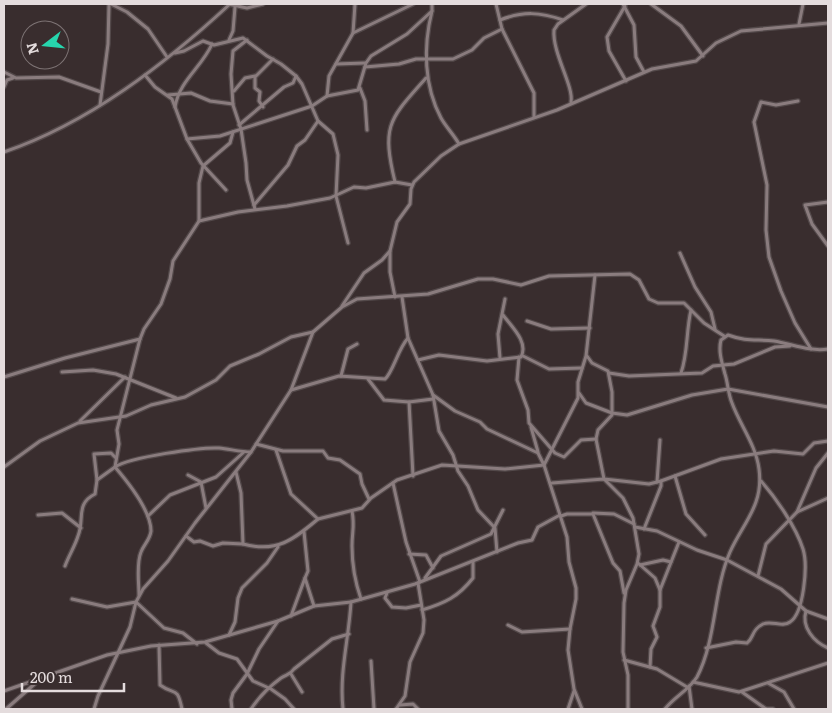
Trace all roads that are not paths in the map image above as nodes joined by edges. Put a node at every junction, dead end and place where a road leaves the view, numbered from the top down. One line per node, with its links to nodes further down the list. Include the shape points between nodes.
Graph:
1 (110, 4): 25 (street, via 127,12 148,29); 41 (street, via 108,44)
2 (229, 4): 12 (street); 23 (street)
3 (263, 4): 12 (street, via 248,8)
4 (355, 4): 19 (street)
5 (413, 4): 19 (street)
6 (432, 4): 13 (street)
7 (496, 4): 14 (street)
8 (586, 4): 15 (street)
9 (651, 4): 24 (street, via 681,26)
10 (803, 4): 17 (street)
11 (624, 5): 31 (street, via 634,26 636,57); 37 (street, via 607,37 609,51)
12 (235, 6): 20 (street, via 233,31)
13 (432, 11): 27 (street, via 427,30); 29 (street, via 407,34 370,56)
14 (500, 20): 15 (street, via 522,13 538,13); 18 (street)
15 (563, 20): 46 (street, via 553,34)
16 (828, 22): 17 (street)
17 (799, 24): 24 (street, via 741,31 716,43)
18 (502, 29): 27 (street, via 458,57); 52 (street, via 534,93)
19 (353, 33): 28 (street)
20 (228, 40): 21 (street); 22 (street)
21 (247, 40): 26 (street); 40 (street, via 234,49)
22 (212, 44): 23 (street, via 203,41); 42 (street)
23 (175, 53): 25 (street)
24 (703, 56): 31 (street, via 696,61)
25 (167, 57): 32 (street)
26 (273, 59): 33 (street); 34 (street)
27 (428, 59): 29 (street); 36 (street)
28 (336, 64): 29 (street); 44 (street, via 329,76)
29 (365, 65): 39 (street)
30 (4, 72): 35 (street)
31 (644, 72): 37 (street)
32 (145, 76): 43 (street); 48 (street)
33 (255, 76): 40 (street, via 245,78); 51 (street, via 255,88 260,92 259,102)
34 (296, 76): 49 (street); 51 (street, via 293,83)
35 (13, 78): 38 (street, via 7,80); 41 (street, via 59,77)
36 (426, 78): 58 (street, via 440,116); 61 (street, via 391,122 390,155)
37 (626, 81): 46 (street)
38 (4, 87)
39 (360, 88): 44 (street); 55 (street)
40 (233, 91): 47 (street)
41 (100, 92): 48 (street)
42 (180, 93): 43 (street); 47 (street); 50 (street)
43 (167, 95): 50 (street)
44 (327, 96): 49 (street)
45 (798, 100): 88 (street, via 776,105 761,102 754,122 767,185 769,257 795,323)
46 (571, 103): 52 (street)
47 (233, 104): 54 (street)
48 (100, 105): 59 (street, via 71,123)
49 (312, 106): 53 (street); 54 (street)
50 (175, 107): 57 (street)
51 (263, 107): 54 (street)
52 (534, 117): 58 (street)
53 (318, 121): 64 (street, via 333,134 338,155); 66 (street)
54 (240, 127): 56 (street); 66 (street, via 247,165 246,180)
55 (367, 130)
56 (233, 132): 57 (street, via 208,139); 60 (street, via 230,143)
57 (187, 139): 60 (street)
58 (459, 144): 62 (street, via 440,156)
59 (4, 152)
60 (204, 166): 63 (street); 67 (street, via 199,182)
61 (395, 182): 62 (street); 64 (street, via 366,188 352,187)
62 (412, 185): 70 (street, via 410,204 397,222)
63 (226, 190)
64 (336, 196): 66 (street, via 291,206); 68 (street)
65 (828, 202): 69 (street, via 806,205 812,224)
66 (255, 208): 67 (street)
67 (199, 221): 85 (street, via 173,261 161,304)
68 (348, 243)
69 (828, 246)
70 (390, 251): 73 (street); 76 (street, via 364,273)
71 (680, 253): 81 (street, via 695,287 711,312)
72 (596, 275): 74 (street, via 549,276 521,285 478,279 428,294); 77 (street, via 630,274 639,280 644,294 651,301 682,302); 80 (street)
73 (395, 297): 74 (street); 76 (street, via 356,299)
74 (402, 297): 84 (street)
75 (505, 299): 78 (street)
76 (342, 307): 82 (street)
77 (691, 310): 81 (street); 98 (street)
78 (503, 314): 90 (street, via 517,332 522,344); 92 (street, via 498,334)
79 (527, 322): 80 (street, via 550,330)
80 (590, 328): 91 (street)
81 (715, 330): 83 (street)
82 (314, 332): 104 (street); 107 (street, via 291,337 230,366 216,380)
83 (724, 336): 87 (street); 94 (street, via 720,345)
84 (408, 338): 93 (street); 102 (street, via 388,378)
85 (140, 339): 100 (street); 101 (street)
86 (357, 344): 99 (street, via 348,349)
87 (791, 345): 88 (street); 94 (street, via 775,347 734,364)
88 (811, 349): 89 (street)
89 (828, 349)
90 (521, 356): 92 (street); 95 (street, via 549,369); 113 (street, via 516,380)
91 (586, 356): 95 (street); 97 (street)
92 (500, 358): 93 (street, via 487,361 439,355)
93 (418, 360): 106 (street)
94 (722, 364): 98 (street, via 702,373); 103 (street)
95 (582, 368): 105 (street)
96 (62, 372): 101 (street, via 93,370)
97 (609, 373): 98 (street, via 630,376); 110 (street)
98 (681, 373)
99 (341, 376): 102 (street); 104 (street)
100 (4, 377)
101 (128, 377): 107 (street); 111 (street); 112 (street)
102 (368, 380): 108 (street, via 384,400)
103 (728, 389): 109 (street); 110 (street, via 692,395 630,414); 124 (street)
104 (291, 390): 117 (street)
105 (579, 392): 110 (street, via 586,403); 119 (street)
106 (433, 397): 108 (street); 122 (street, via 480,422 487,430); 128 (street, via 439,431)
107 (179, 399): 111 (street)
108 (409, 402): 132 (street)
109 (828, 407)
110 (612, 413): 114 (street, via 598,430)
111 (121, 416): 112 (street); 125 (street)
112 (80, 422): 129 (street, via 40,441)
113 (531, 427): 119 (street); 122 (street)
114 (596, 439): 119 (street, via 581,440 564,457); 134 (street)
115 (660, 440): 138 (street)
116 (828, 441): 124 (street, via 814,444 803,454 774,451)
117 (256, 444): 118 (street); 121 (street)
118 (276, 450): 142 (street, via 320,450 328,458 340,460 360,474); 151 (street, via 291,494)
119 (552, 450): 126 (street)
120 (244, 452): 121 (street); 127 (street, via 192,449); 137 (street, via 222,473)
121 (251, 452): 130 (street)
122 (538, 453): 126 (street)
123 (828, 453): 146 (street, via 814,471)
124 (754, 455): 133 (street, via 716,460); 136 (street)
125 (116, 458): 127 (street); 135 (street, via 111,453 94,454)
126 (544, 465): 128 (street, via 505,469); 140 (street)
127 (115, 466): 135 (street); 149 (street)
128 (457, 467): 132 (street, via 432,467); 155 (street, via 478,510)
129 (4, 468)
130 (236, 472): 143 (street); 161 (street, via 241,493)
131 (188, 474): 137 (street)
132 (413, 476): 139 (street)
133 (675, 476): 138 (street); 158 (street, via 686,514)
134 (604, 479): 138 (street, via 645,484); 140 (street); 153 (street, via 623,498)
135 (97, 480): 154 (street, via 95,494 87,498 81,509)
136 (761, 480): 152 (street); 165 (street, via 756,508 750,513)
137 (201, 482): 143 (street); 149 (street, via 170,495)
138 (659, 482): 156 (street, via 661,486)
139 (392, 483): 142 (street); 164 (street)
140 (551, 483): 150 (street)
141 (828, 498): 146 (street)
142 (369, 499): 145 (street, via 364,506)
143 (206, 509): 159 (street)
144 (503, 510): 155 (street)
145 (352, 511): 151 (street); 180 (street, via 354,570)
146 (797, 512): 152 (street)
147 (592, 513): 150 (street); 153 (street, via 615,514); 178 (street, via 613,563 620,571)
148 (38, 515): 154 (street, via 62,514)
149 (148, 516): 177 (street, via 150,531 140,553)
150 (560, 516): 163 (street, via 538,527 532,540); 192 (street, via 576,588)
151 (318, 519): 157 (street)
152 (788, 520): 171 (street, via 766,544); 185 (street, via 804,553 804,589)
153 (635, 526): 156 (street); 168 (street)
154 (80, 528): 169 (street)
155 (495, 528): 163 (street); 170 (street, via 482,540 440,556)
156 (644, 528): 160 (street)
157 (304, 532): 162 (street); 172 (street, via 308,571)
158 (705, 535)
159 (186, 536): 161 (street, via 194,542 213,546); 177 (street)
160 (679, 542): 165 (street); 167 (street)
161 (244, 544): 162 (street)
162 (278, 547): 194 (street, via 268,563 242,588)
163 (497, 552): 166 (street)
164 (409, 554): 170 (street, via 426,555); 174 (street)
165 (727, 560): 171 (street); 198 (street)
166 (473, 562): 173 (street); 186 (street, via 472,578 455,596)
167 (671, 562): 168 (street); 175 (street)
168 (639, 564): 175 (street, via 655,578); 178 (street)
169 (65, 566)
170 (433, 568): 173 (street)
171 (758, 576): 185 (street, via 782,589)
172 (305, 578): 184 (street); 188 (street)
173 (425, 579): 174 (street)
174 (419, 582): 176 (street); 183 (street)
175 (660, 590): 204 (street)
176 (387, 593): 180 (street); 183 (street, via 385,598 392,607)
177 (139, 596): 181 (street)
178 (625, 596): 201 (street)
179 (72, 600): 181 (street, via 107,607)
180 (361, 600): 182 (street)
181 (136, 602): 196 (street, via 164,628 183,633); 200 (street, via 130,627)
182 (351, 602): 184 (street); 193 (street)
183 (421, 605): 186 (street)
184 (314, 606): 188 (street)
185 (800, 607): 187 (street); 198 (street, via 791,621 783,625 762,624 747,644 736,642)
186 (422, 610): 216 (street, via 423,633 410,662 406,690)
187 (806, 611): 189 (street); 199 (street, via 804,618 809,634)
188 (291, 616): 190 (street)
189 (828, 619)
190 (278, 621): 194 (street); 205 (street)
191 (508, 625): 192 (street, via 522,632)
192 (570, 628): 212 (street, via 568,650)
193 (349, 634): 206 (street, via 332,639); 223 (street, via 343,669)
194 (229, 635): 195 (street)
195 (205, 642): 196 (street); 205 (street, via 219,653 237,659)
196 (197, 644): 197 (street)
197 (159, 645): 200 (street); 219 (street, via 160,685 178,694)
198 (706, 648): 208 (street)
199 (828, 648)
200 (118, 653): 207 (street); 217 (street)
201 (624, 660): 204 (street); 229 (street, via 628,675)
202 (371, 661): 224 (street)
203 (828, 663): 209 (street)
204 (650, 667): 210 (street, via 658,668)
205 (247, 674): 211 (street, via 258,685); 220 (street, via 233,693)
206 (291, 674): 211 (street, via 281,678); 214 (street)
207 (38, 681): 213 (street); 218 (street)
208 (693, 682): 210 (street); 215 (street)
209 (768, 683): 215 (street); 234 (street, via 784,692)
210 (688, 686): 230 (street); 231 (street)
211 (270, 689): 221 (street); 222 (street, via 285,698)
212 (574, 690): 227 (street); 228 (street)
213 (4, 691)
214 (302, 692)
215 (741, 692): 232 (street)
216 (399, 705): 225 (street); 226 (street, via 413,704)
217 (95, 708)
218 (6, 709)
219 (182, 709)
220 (232, 709)
221 (251, 709)
222 (294, 709)
223 (343, 709)
224 (374, 709)
225 (396, 709)
226 (418, 709)
227 (568, 709)
228 (582, 709)
229 (628, 709)
230 (665, 709)
231 (692, 709)
232 (766, 709): 233 (street)
233 (773, 709)
234 (794, 709)

